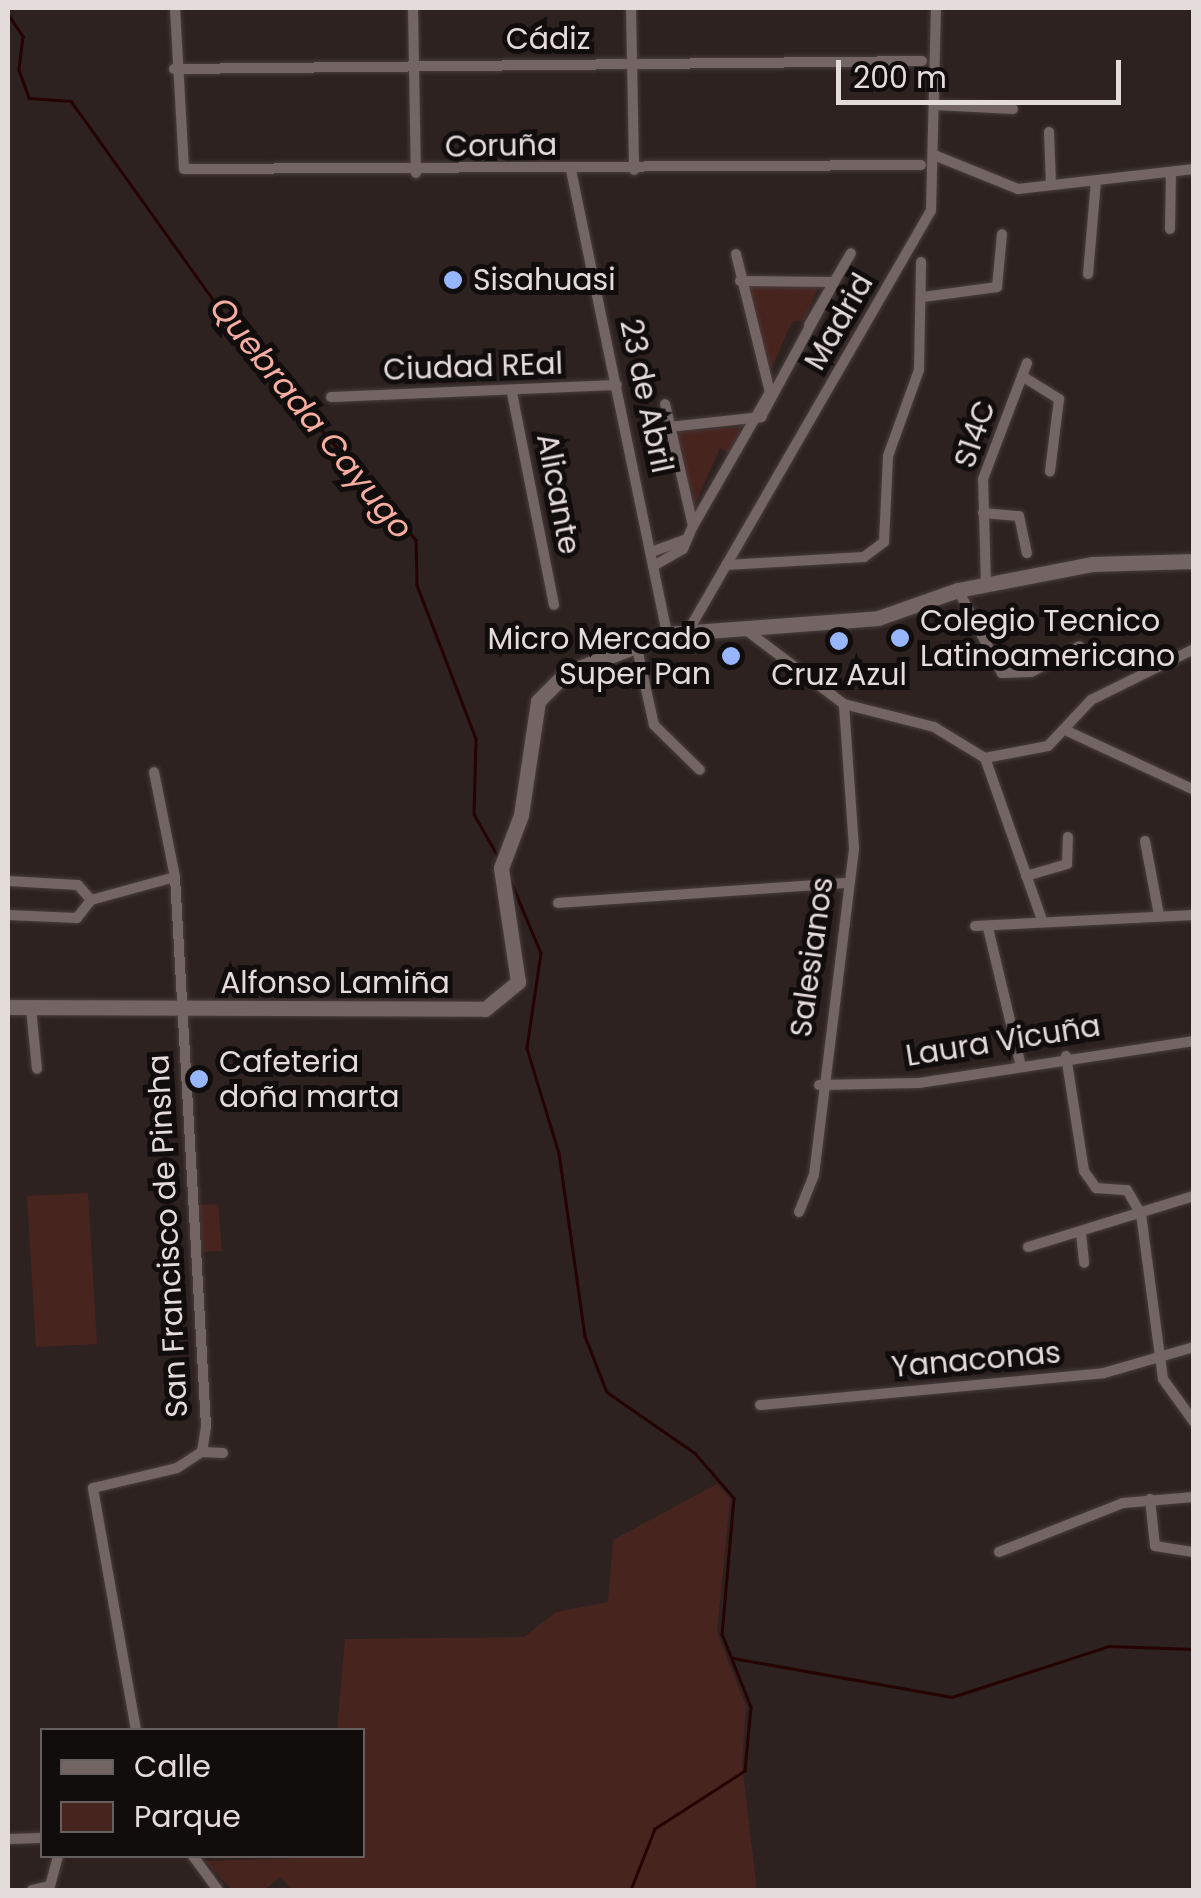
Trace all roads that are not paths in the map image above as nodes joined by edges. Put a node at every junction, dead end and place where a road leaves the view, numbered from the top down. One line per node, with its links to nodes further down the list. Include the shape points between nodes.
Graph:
1 (174, 8): 8 (street)
2 (412, 8): 6 (street)
3 (631, 8): 7 (street)
4 (936, 8): 9 (street, Madrid)
5 (922, 61): 7 (street, Cádiz)
6 (414, 64): 7 (street, Cádiz); 8 (street, Cádiz); 18 (street)
7 (631, 64): 15 (street)
8 (174, 68): 18 (street, Coruña, via 184,169)
9 (935, 105): 10 (street); 12 (street, Madrid)
10 (1013, 109)
11 (1049, 132): 20 (street)
12 (934, 155): 20 (street, via 1011,188); 47 (street, Madrid, via 927,220)
13 (921, 165): 15 (street, Coruña)
14 (571, 170): 15 (street, Coruña); 18 (street, Coruña); 32 (street, 23 de Abril)
15 (634, 170)
16 (1194, 170): 17 (street)
17 (1171, 172): 19 (street); 21 (street)
18 (416, 173)
19 (1096, 181): 20 (street); 26 (street)
20 (1051, 186)
21 (1170, 229)
22 (1002, 234): 29 (street, via 997,287)
23 (851, 253): 28 (street)
24 (736, 254): 27 (street)
25 (921, 262): 29 (street)
26 (1088, 274)
27 (740, 281): 28 (street); 34 (street)
28 (834, 282): 34 (street)
29 (923, 297): 47 (street, via 919,370 888,456 879,550)
30 (1027, 362): 31 (street, S14C)
31 (1022, 376): 39 (street, via 1058,399); 40 (street, S14C, via 983,479)
32 (617, 385): 33 (street, Ciudad REal); 43 (street, 23 de Abril)
33 (512, 392): 35 (street, Ciudad REal); 50 (street, Alicante)
34 (770, 392): 37 (street)
35 (331, 397)
36 (664, 404): 38 (street)
37 (752, 423): 38 (street); 41 (street)
38 (670, 427): 41 (street)
39 (1050, 471)
40 (982, 513): 44 (street, via 1019,516); 48 (street, S14C)
41 (693, 526): 42 (street)
42 (685, 540): 43 (street); 46 (street)
43 (654, 550): 46 (street, 23 de Abril)
44 (1027, 553)
45 (1194, 561): 48 (street, Alfonso Lamiña, via 1125,560)
46 (657, 564): 52 (street, 23 de Abril)
47 (726, 565): 53 (street, Madrid)
48 (986, 584): 49 (street, Alfonso Lamiña)
49 (958, 590): 51 (street, Alfonso Lamiña, via 878,618); 55 (street, via 1002,674 1031,672)
50 (554, 604)
51 (750, 633): 53 (street, Alfonso Lamiña); 57 (street)
52 (667, 634): 53 (street, Alfonso Lamiña); 54 (street, Alfonso Lamiña)
53 (686, 634)
54 (636, 643): 60 (street, via 654,725); 79 (street, Alfonso Lamiña, via 545,688 502,863 520,970 501,1003 395,1015)
55 (1080, 646)
56 (1194, 649): 58 (street, via 1091,700)
57 (844, 704): 59 (street, via 934,726); 68 (street, Salesianos)
58 (1066, 730): 59 (street, via 1048,746); 62 (street)
59 (985, 758): 65 (street)
60 (700, 770)
61 (154, 772): 66 (street, San Francisco de Pinsha)
62 (1194, 790)
63 (1068, 836): 65 (street, via 1067,864)
64 (1145, 841): 73 (street)
65 (1026, 876): 74 (street)
66 (175, 877): 69 (street); 79 (street, San Francisco de Pinsha)
67 (8, 881): 69 (street, via 78,885)
68 (848, 883): 70 (street); 84 (street, Salesianos)
69 (91, 900): 71 (street, via 77,918)
70 (558, 903)
71 (8, 914)
72 (1194, 914): 73 (street)
73 (1159, 915): 74 (street)
74 (1042, 916): 76 (street)
75 (975, 926): 76 (street)
76 (988, 928): 82 (street)
77 (8, 1008): 78 (street, Alfonso Lamiña)
78 (31, 1008): 79 (street, Alfonso Lamiña); 83 (street)
79 (180, 1012): 95 (street, San Francisco de Pinsha)
80 (1194, 1041): 81 (street, Laura Vicuña)
81 (1066, 1056): 82 (street, Laura Vicuña); 87 (street, via 1089,1181 1127,1190)
82 (1020, 1062): 84 (street, Laura Vicuña, via 918,1083)
83 (37, 1069)
84 (819, 1084): 86 (street, Salesianos, via 814,1175)
85 (1194, 1196): 87 (street)
86 (799, 1212)
87 (1141, 1214): 88 (street); 92 (street)
88 (1081, 1232): 89 (street); 90 (street)
89 (1028, 1248)
90 (1084, 1263)
91 (1194, 1347): 92 (street, Yanaconas)
92 (1164, 1356): 93 (street, Yanaconas, via 1104,1373); 94 (street, via 1163,1379)
93 (760, 1405)
94 (1194, 1422)
95 (202, 1452): 96 (street); 101 (street, San Francisco de Pinsha, via 164,1472 93,1488)
96 (222, 1452)
97 (1194, 1497): 98 (street)
98 (1150, 1499): 99 (street); 100 (street, via 1155,1546)
99 (999, 1552)
100 (1194, 1552)
101 (136, 1728)
102 (40, 1838): 103 (street)
103 (8, 1839)
104 (57, 1858): 106 (street, via 50,1886)
105 (194, 1858): 107 (street)
106 (32, 1890)
107 (218, 1890)

